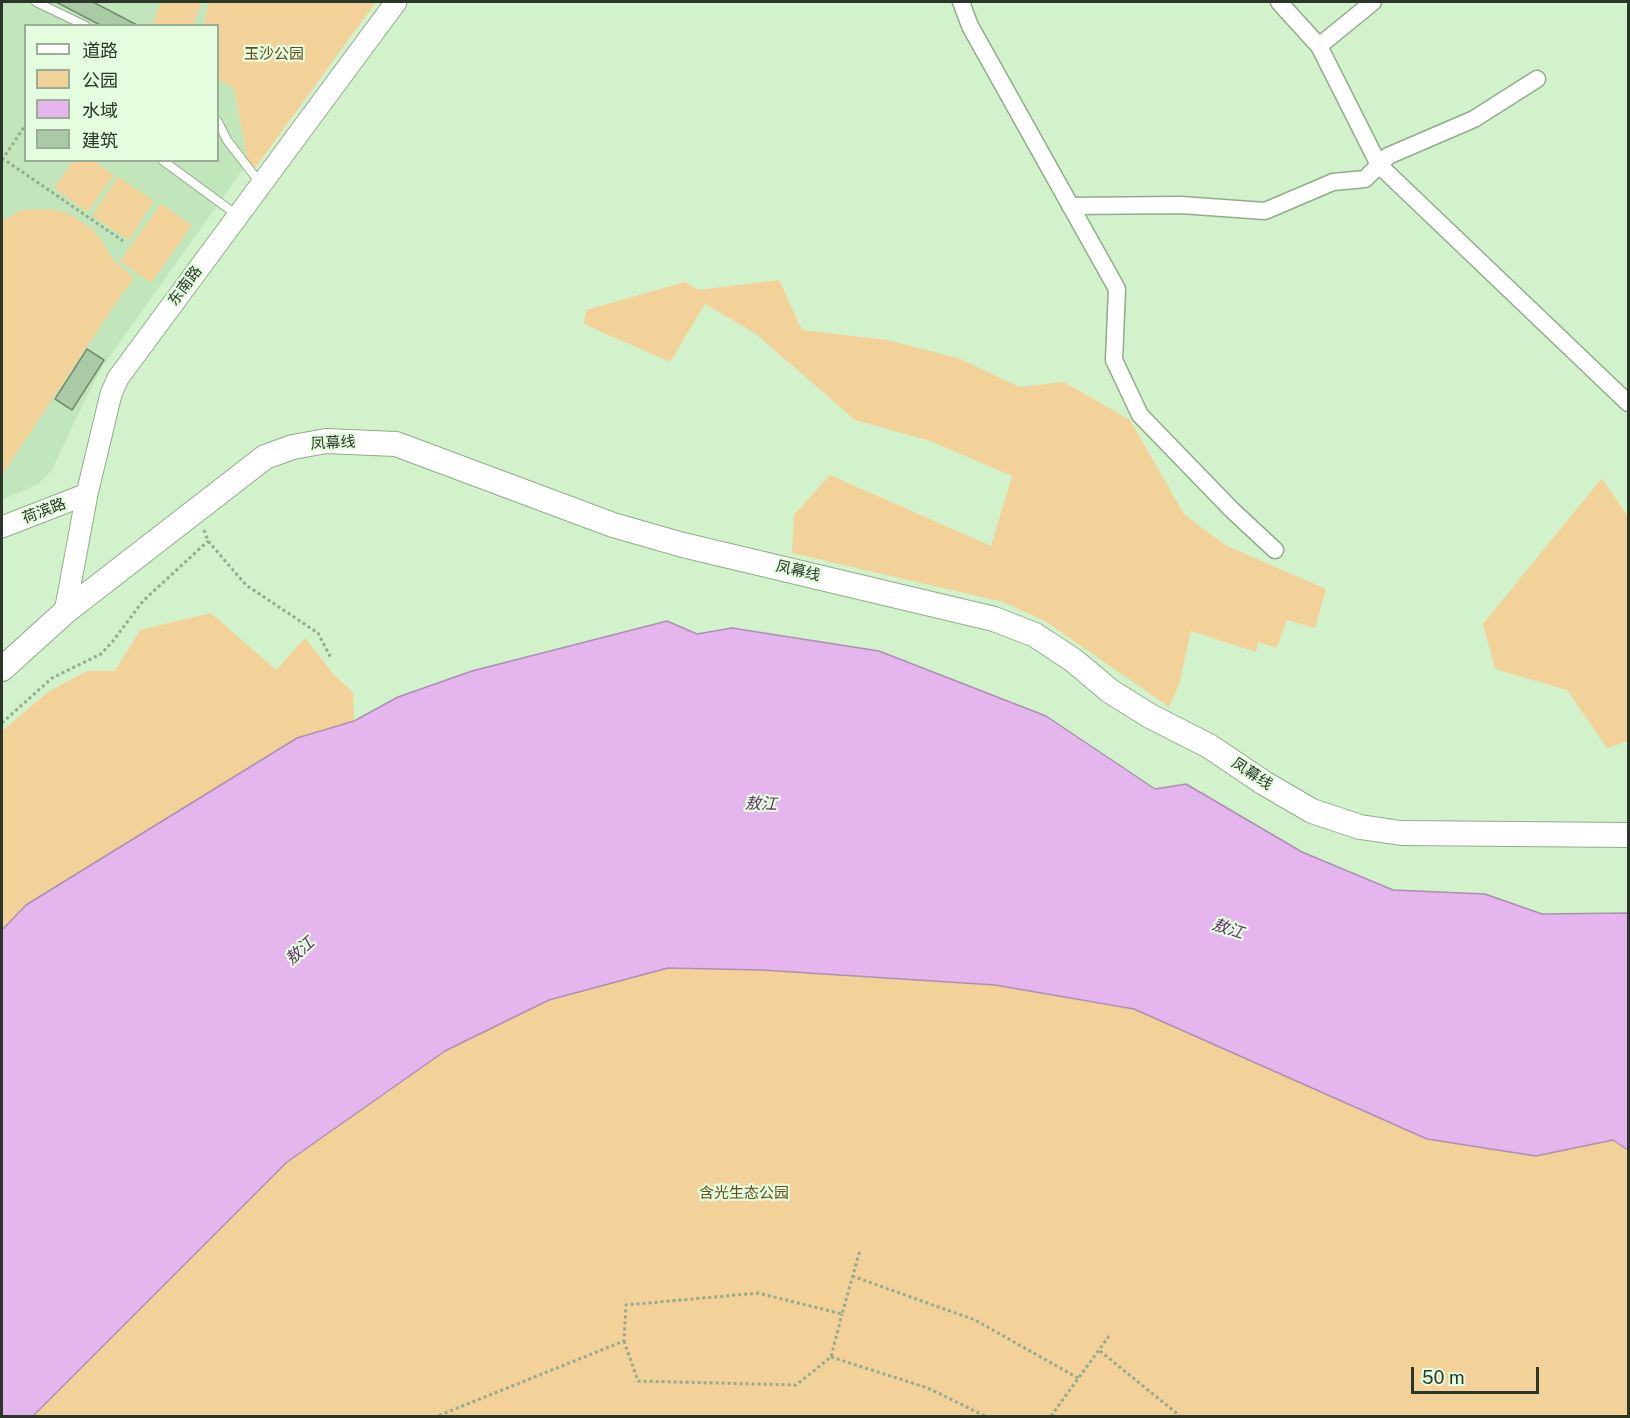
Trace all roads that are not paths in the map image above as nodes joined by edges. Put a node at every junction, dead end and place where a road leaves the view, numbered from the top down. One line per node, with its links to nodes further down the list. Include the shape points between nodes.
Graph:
1 (36, 2): 6 (lane)
2 (396, 2): 12 (street, 东南路)
3 (961, 2): 13 (street, via 970,26)
4 (1279, 2): 7 (street)
5 (1373, 2): 7 (street)
6 (82, 24)
7 (1319, 46): 11 (street)
8 (1537, 79): 11 (street, via 1474,119 1388,156)
9 (219, 124): 12 (lane)
10 (165, 162): 14 (lane)
11 (1379, 165): 13 (street, via 1365,179 1333,182 1266,211 1181,205); 15 (street)
12 (261, 184): 14 (street, 东南路)
13 (1070, 206): 18 (street, via 1117,289 1114,360 1140,415)
14 (238, 215): 16 (street, 东南路, via 118,378)
15 (1629, 402)
16 (87, 494): 17 (street, 荷滨路); 19 (street, 东南路)
17 (2, 527)
18 (1275, 550)
19 (65, 612): 20 (main road, 凤幕线); 21 (main road, 凤幕线, via 265,458 293,447 326,441 396,444 613,525 994,619 1035,635 1150,717 1209,746 1312,811 1360,827 1401,832)
20 (2, 669)
21 (1629, 835)

